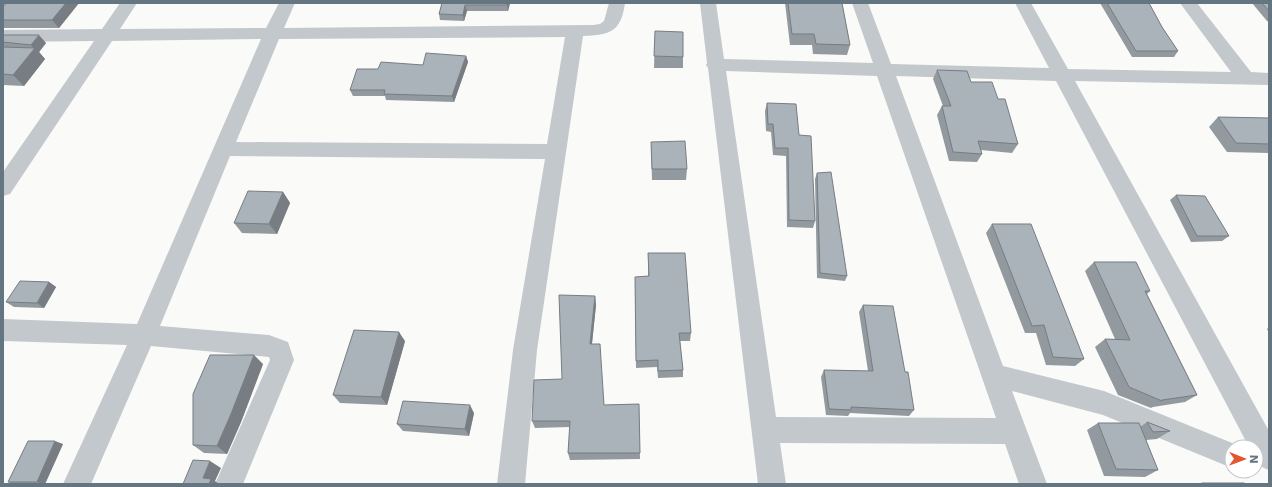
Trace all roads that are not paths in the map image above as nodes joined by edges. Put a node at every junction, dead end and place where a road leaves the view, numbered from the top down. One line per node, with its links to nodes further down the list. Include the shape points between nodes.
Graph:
1 (129, 3): 10 (street)
2 (287, 3): 9 (street)
3 (617, 3): 8 (street, via 616,18 612,24 604,29)
4 (708, 3): 12 (street)
5 (860, 3): 13 (street)
6 (1023, 3): 14 (street)
7 (1188, 3): 15 (street)
8 (575, 31): 9 (street); 18 (street)
9 (272, 34): 10 (street); 17 (street)
10 (107, 35): 11 (street); 19 (street)
11 (3, 36)
12 (715, 65): 13 (street); 24 (street)
13 (883, 69): 14 (street); 23 (street)
14 (1063, 76): 15 (street); 27 (street)
15 (1246, 79): 16 (street)
16 (1268, 80)
17 (222, 149): 18 (street); 22 (street)
18 (556, 152): 30 (street, via 525,350)
19 (10, 167): 20 (street)
20 (3, 188)
21 (3, 330): 22 (street)
22 (144, 335): 28 (street); 29 (street, via 269,346 279,350 282,360)
23 (994, 375): 25 (street); 26 (street, via 1104,403)
24 (764, 430): 25 (street); 31 (street)
25 (1014, 430): 32 (street)
26 (1224, 452)
27 (1269, 457)
28 (77, 484)
29 (229, 484)
30 (511, 484)
31 (772, 484)
32 (1033, 484)

